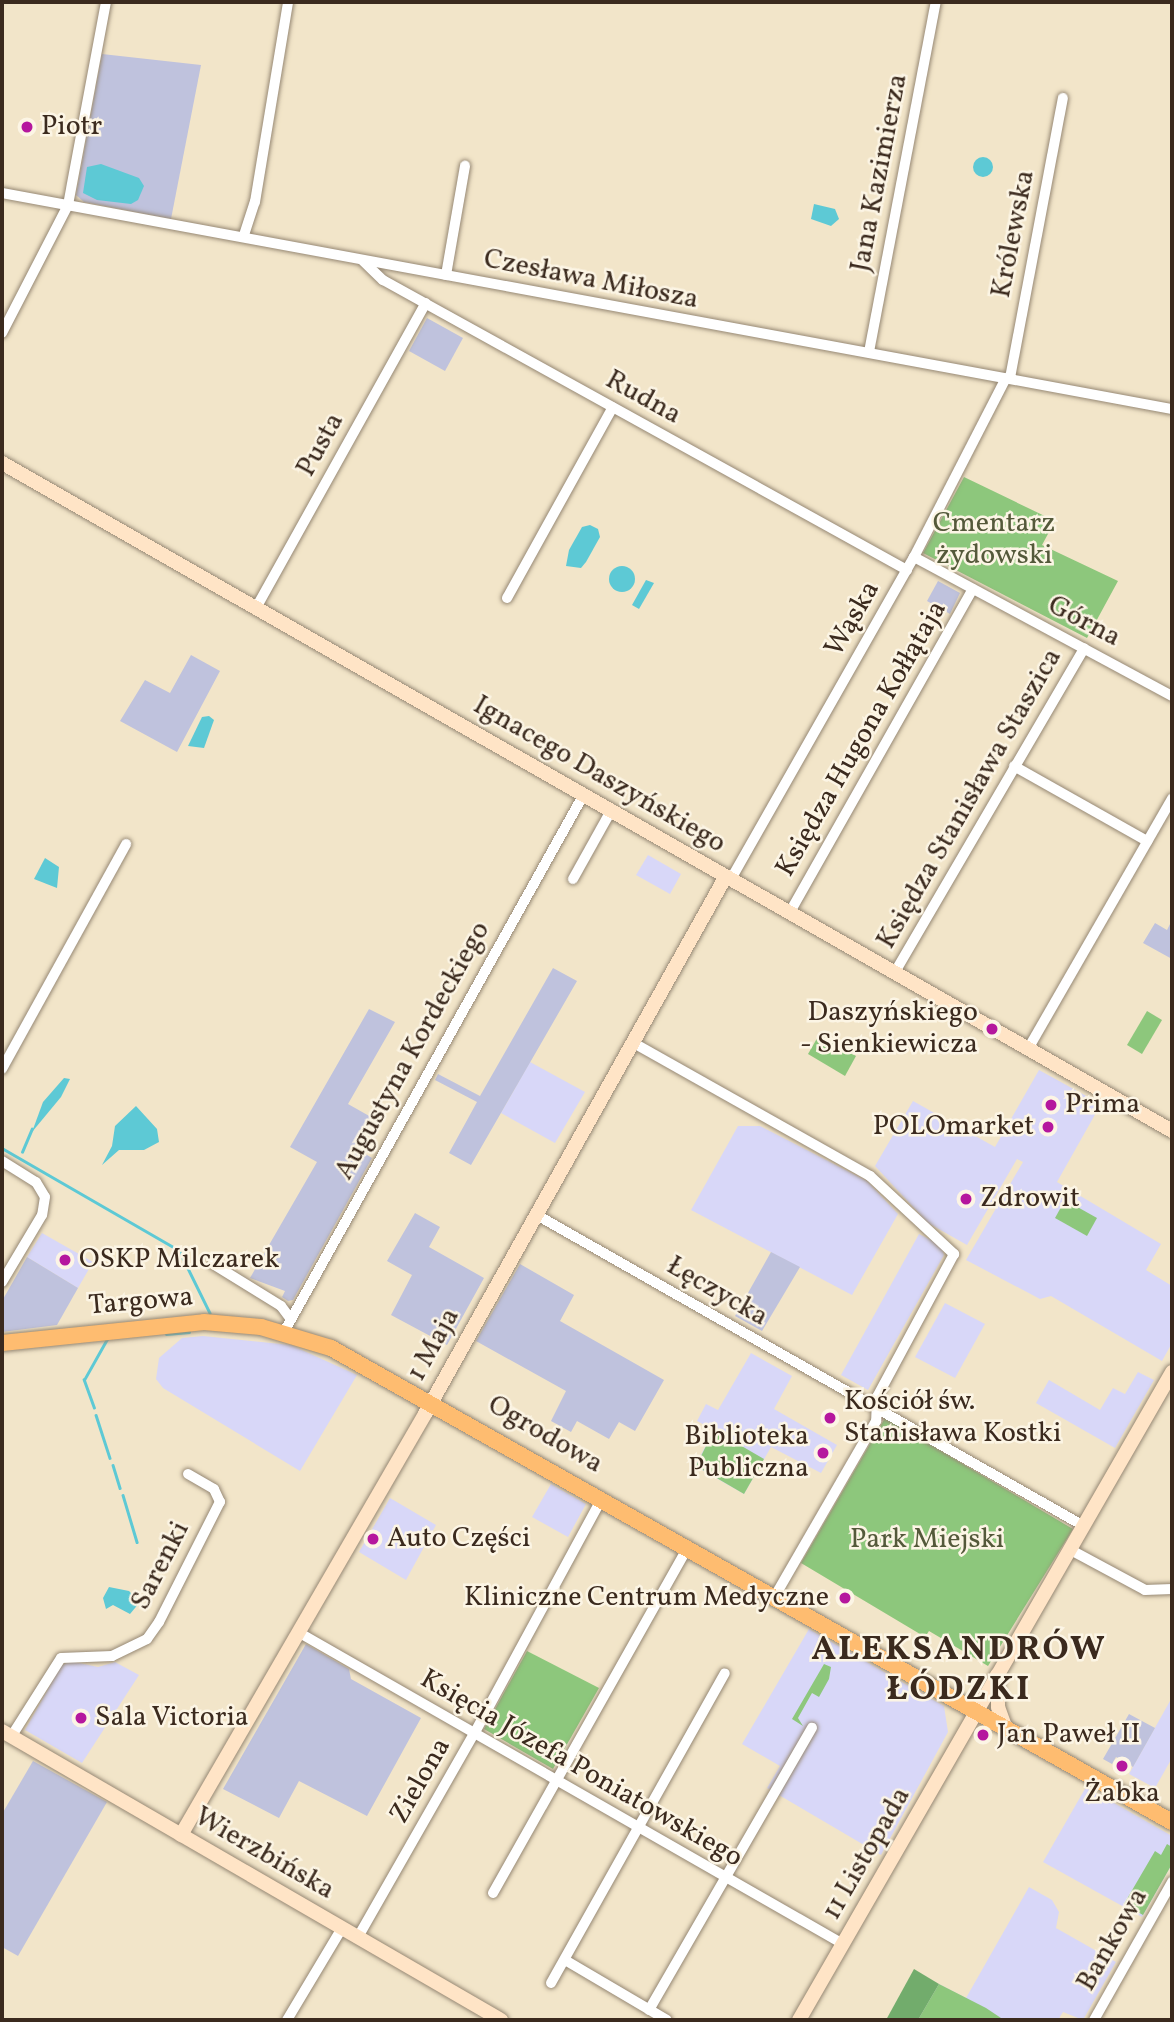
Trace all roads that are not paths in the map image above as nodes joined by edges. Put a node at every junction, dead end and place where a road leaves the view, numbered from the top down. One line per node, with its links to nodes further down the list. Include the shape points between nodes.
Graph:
1 (106, 2): 7 (street)
2 (288, 2): 8 (street, via 255,202)
3 (936, 2): 13 (street, Jana Kazimierza)
4 (1063, 98): 14 (street, Królewska)
5 (465, 166): 10 (street)
6 (2, 193): 7 (street, Czesława Miłosza)
7 (68, 205): 8 (street, Czesława Miłosza); 12 (street)
8 (244, 235): 9 (street, Czesława Miłosza)
9 (361, 260): 10 (street, Czesława Miłosza); 11 (street, Rudna, via 383,280)
10 (446, 275): 13 (street, Czesława Miłosza, via 769,338)
11 (426, 303): 15 (street, Rudna); 22 (street, Pusta)
12 (2, 333)
13 (869, 352): 14 (street, Czesława Miłosza)
14 (1008, 378): 16 (street, Czesława Miłosza); 18 (street, Wąska)
15 (613, 407): 19 (street, Rudna); 21 (street)
16 (1172, 410)
17 (2, 463): 22 (street, Ignacego Daszyńskiego)
18 (914, 557): 19 (street, Wąska); 20 (street)
19 (907, 570): 32 (street, Wąska)
20 (973, 589): 23 (street, Górna); 33 (street, Księdza Hugona Kołłątaja)
21 (507, 597)
22 (256, 608): 26 (street, Ignacego Daszyńskiego)
23 (1084, 648): 24 (street, Górna); 25 (street, Księdza Stanisława Staszica)
24 (1171, 691)
25 (1014, 766): 29 (street); 34 (street, Księdza Stanisława Staszica)
26 (584, 794): 28 (street, Ignacego Daszyńskiego); 43 (street, Augustyna Kordeckiego)
27 (1172, 799): 29 (street)
28 (612, 809): 31 (street); 32 (street, Ignacego Daszyńskiego)
29 (1147, 841): 36 (street)
30 (126, 844): 37 (street)
31 (573, 878)
32 (729, 878): 33 (street, Ignacego Daszyńskiego); 35 (street, 1 Maja)
33 (790, 912): 34 (street, Ignacego Daszyńskiego)
34 (895, 972): 36 (street, Ignacego Daszyńskiego)
35 (632, 1042): 40 (street, 1 Maja); 47 (street, via 870,1176 954,1254 877,1397)
36 (1028, 1049): 38 (street, Ignacego Daszyńskiego)
37 (2, 1069)
38 (1172, 1131)
39 (2, 1161): 42 (street, via 36,1182 45,1197 42,1215)
40 (535, 1214): 46 (street, 1 Maja); 47 (street, Łęczycka)
41 (213, 1264): 43 (street, Ogrodowa, via 281,1306)
42 (2, 1282)
43 (287, 1325): 44 (main road, Targowa, via 179,1323); 46 (main road, Ogrodowa)
44 (2, 1343)
45 (1172, 1373): 50 (street, 11 Listopada)
46 (431, 1401): 49 (main road, Ogrodowa); 55 (street, 1 Maja)
47 (877, 1408): 50 (street, Łęczycka); 54 (street, via 866,1438)
48 (188, 1474): 62 (street, Sarenki, via 214,1489 219,1502 159,1622 147,1639 112,1656 61,1658)
49 (602, 1498): 51 (main road, Ogrodowa); 61 (street, Zielona)
50 (1082, 1525): 52 (street, 11 Listopada)
51 (688, 1547): 54 (main road, Ogrodowa); 63 (street)
52 (1069, 1549): 53 (street, via 1145,1590); 57 (street, 11 Listopada)
53 (1172, 1589)
54 (775, 1596): 58 (main road, Ogrodowa)
55 (298, 1632): 61 (street, Księcia Józefa Poniatowskiego); 66 (street, 1 Maja)
56 (725, 1673): 65 (street)
57 (997, 1674): 58 (street, 11 Listopada); 60 (street, via 998,1707)
58 (976, 1711): 60 (main road, Ogrodowa); 72 (street, 11 Listopada)
59 (812, 1728): 67 (street)
60 (1006, 1728): 64 (main road, Ogrodowa)
61 (474, 1734): 63 (street, Księcia Józefa Poniatowskiego); 71 (street, Zielona)
62 (5, 1736): 66 (street, Wierzbińska)
63 (555, 1782): 65 (street, Księcia Józefa Poniatowskiego); 69 (street)
64 (1172, 1822)
65 (640, 1829): 67 (street, Księcia Józefa Poniatowskiego); 73 (street)
66 (181, 1835): 70 (street, Wierzbińska)
67 (723, 1877): 72 (street, Księcia Józefa Poniatowskiego); 75 (street)
68 (1172, 1882): 80 (street, Bankowa)
69 (493, 1893)
70 (342, 1928): 71 (street, Wierzbińska); 76 (street)
71 (358, 1937): 77 (street, Wierzbińska)
72 (844, 1944): 79 (street, 11 Listopada)
73 (565, 1960): 74 (street); 75 (street)
74 (551, 1983)
75 (649, 2010): 78 (street)
76 (289, 2020)
77 (501, 2020)
78 (667, 2020)
79 (799, 2020)
80 (1094, 2020)

